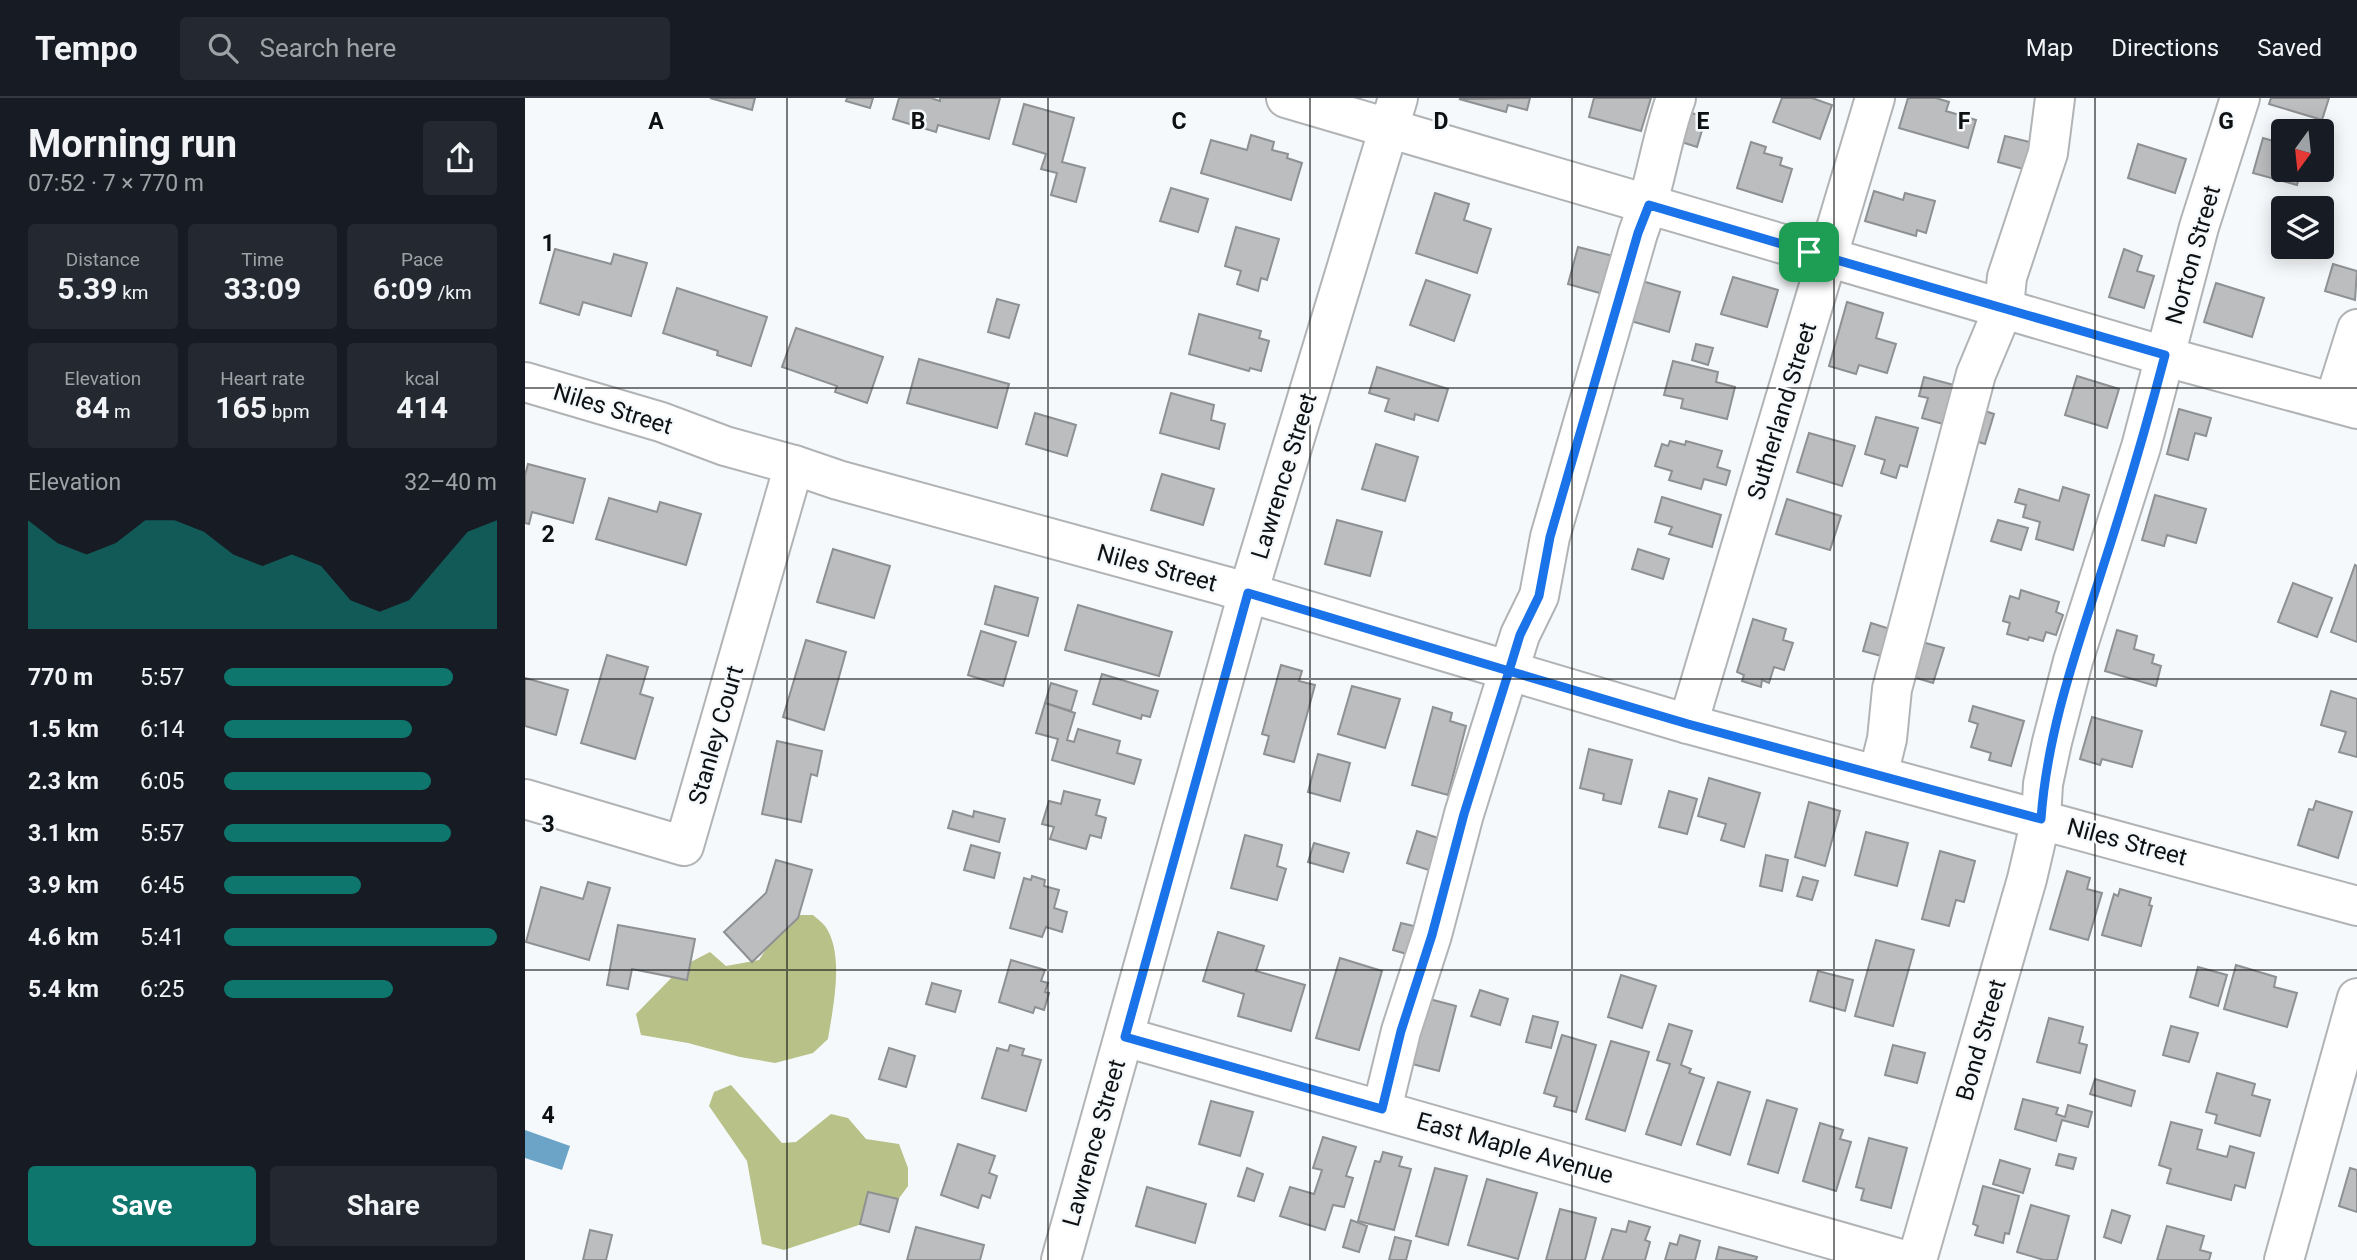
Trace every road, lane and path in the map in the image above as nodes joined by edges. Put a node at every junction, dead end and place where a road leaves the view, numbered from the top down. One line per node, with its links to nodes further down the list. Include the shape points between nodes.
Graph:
1 (1286, 98): 6 (street)
2 (1675, 98): 7 (street)
3 (1875, 98): 8 (street, Sutherland Street)
4 (2055, 98): 9 (street, via 2048,153 2007,277)
5 (2239, 98): 11 (street, Norton Street)
6 (1394, 113): 7 (street); 15 (street, Lawrence Street)
7 (1649, 205): 8 (street); 16 (street, via 1550,537 1539,596)
8 (1829, 258): 9 (street); 17 (street, Sutherland Street)
9 (2004, 307): 11 (street); 18 (street, via 1976,374 1958,437 1892,689)
10 (2357, 329): 13 (street)
11 (2165, 355): 13 (street); 20 (street, Norton Street, via 2066,688 2043,783)
12 (525, 382): 14 (street, Niles Street)
13 (2345, 406)
14 (794, 465): 15 (street, Niles Street); 19 (street, Stanley Court, via 684,846)
15 (1248, 593): 16 (street, Niles Street); 23 (street, Lawrence Street)
16 (1509, 671): 17 (street, Niles Street); 24 (street)
17 (1688, 724): 18 (street, Niles Street)
18 (1878, 775): 20 (street, Niles Street)
19 (525, 799)
20 (2041, 819): 21 (street, Niles Street); 27 (street, Bond Street)
21 (2357, 906)
22 (2357, 998): 28 (street)
23 (1125, 1037): 24 (street, East Maple Avenue); 25 (street, Lawrence Street)
24 (1382, 1109): 26 (street, East Maple Avenue)
25 (1061, 1260)
26 (1904, 1260)
27 (1917, 1260)
28 (2284, 1260)

